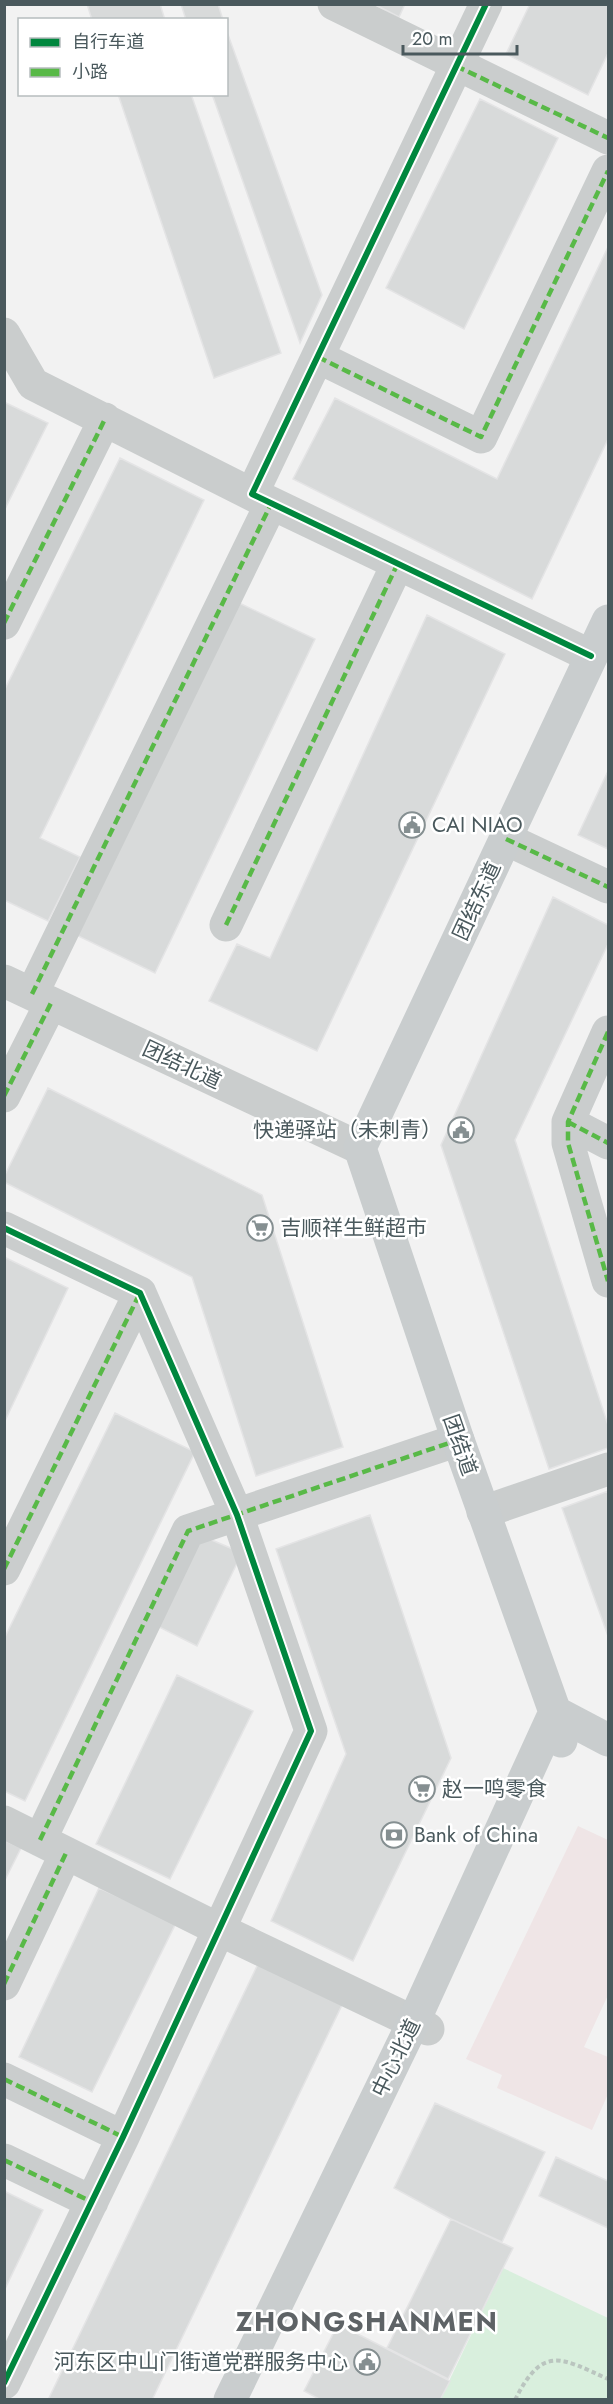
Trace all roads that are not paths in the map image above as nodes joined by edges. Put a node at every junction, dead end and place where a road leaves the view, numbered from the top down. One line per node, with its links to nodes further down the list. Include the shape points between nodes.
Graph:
1 (334, 4): 3 (street)
2 (486, 4): 3 (street)
3 (456, 66): 4 (street); 7 (street)
4 (609, 138)
5 (609, 171): 7 (street, via 481,437)
6 (4, 334): 8 (street, via 33,384)
7 (318, 357): 9 (street)
8 (105, 419): 9 (street); 12 (street)
9 (262, 499): 10 (street); 17 (street)
10 (397, 565): 13 (street); 16 (street)
11 (609, 621): 13 (street, 团结东道)
12 (4, 623)
13 (591, 656): 14 (street, 团结东道)
14 (506, 839): 15 (street); 22 (street, 团结东道)
15 (609, 887)
16 (226, 925)
17 (29, 993): 19 (street); 22 (street, 团结北道)
18 (609, 1032): 20 (street)
19 (4, 1096)
20 (568, 1122): 21 (street); 24 (street, via 568,1143)
21 (609, 1143)
22 (360, 1148): 26 (street, 团结道)
23 (4, 1228): 25 (street)
24 (609, 1281)
25 (141, 1293): 29 (street); 30 (street)
26 (458, 1440): 28 (street, 团结道); 29 (street)
27 (609, 1469): 28 (street)
28 (483, 1512): 31 (street, 团结道)
29 (237, 1515): 35 (street, via 188,1531); 36 (street, via 311,1731)
30 (4, 1569)
31 (558, 1726): 32 (street); 33 (street); 38 (street, 中心北道)
32 (609, 1740)
33 (609, 1763)
34 (4, 1822): 35 (street)
35 (53, 1847): 36 (street); 37 (street)
36 (220, 1930): 38 (street); 40 (street)
37 (4, 1984)
38 (420, 2026): 44 (street, 中心北道); 45 (street, 中心北道)
39 (4, 2079): 40 (street)
40 (123, 2137): 42 (street)
41 (4, 2160): 42 (street)
42 (92, 2202): 43 (street)
43 (4, 2383)
44 (230, 2400)
45 (248, 2400)

